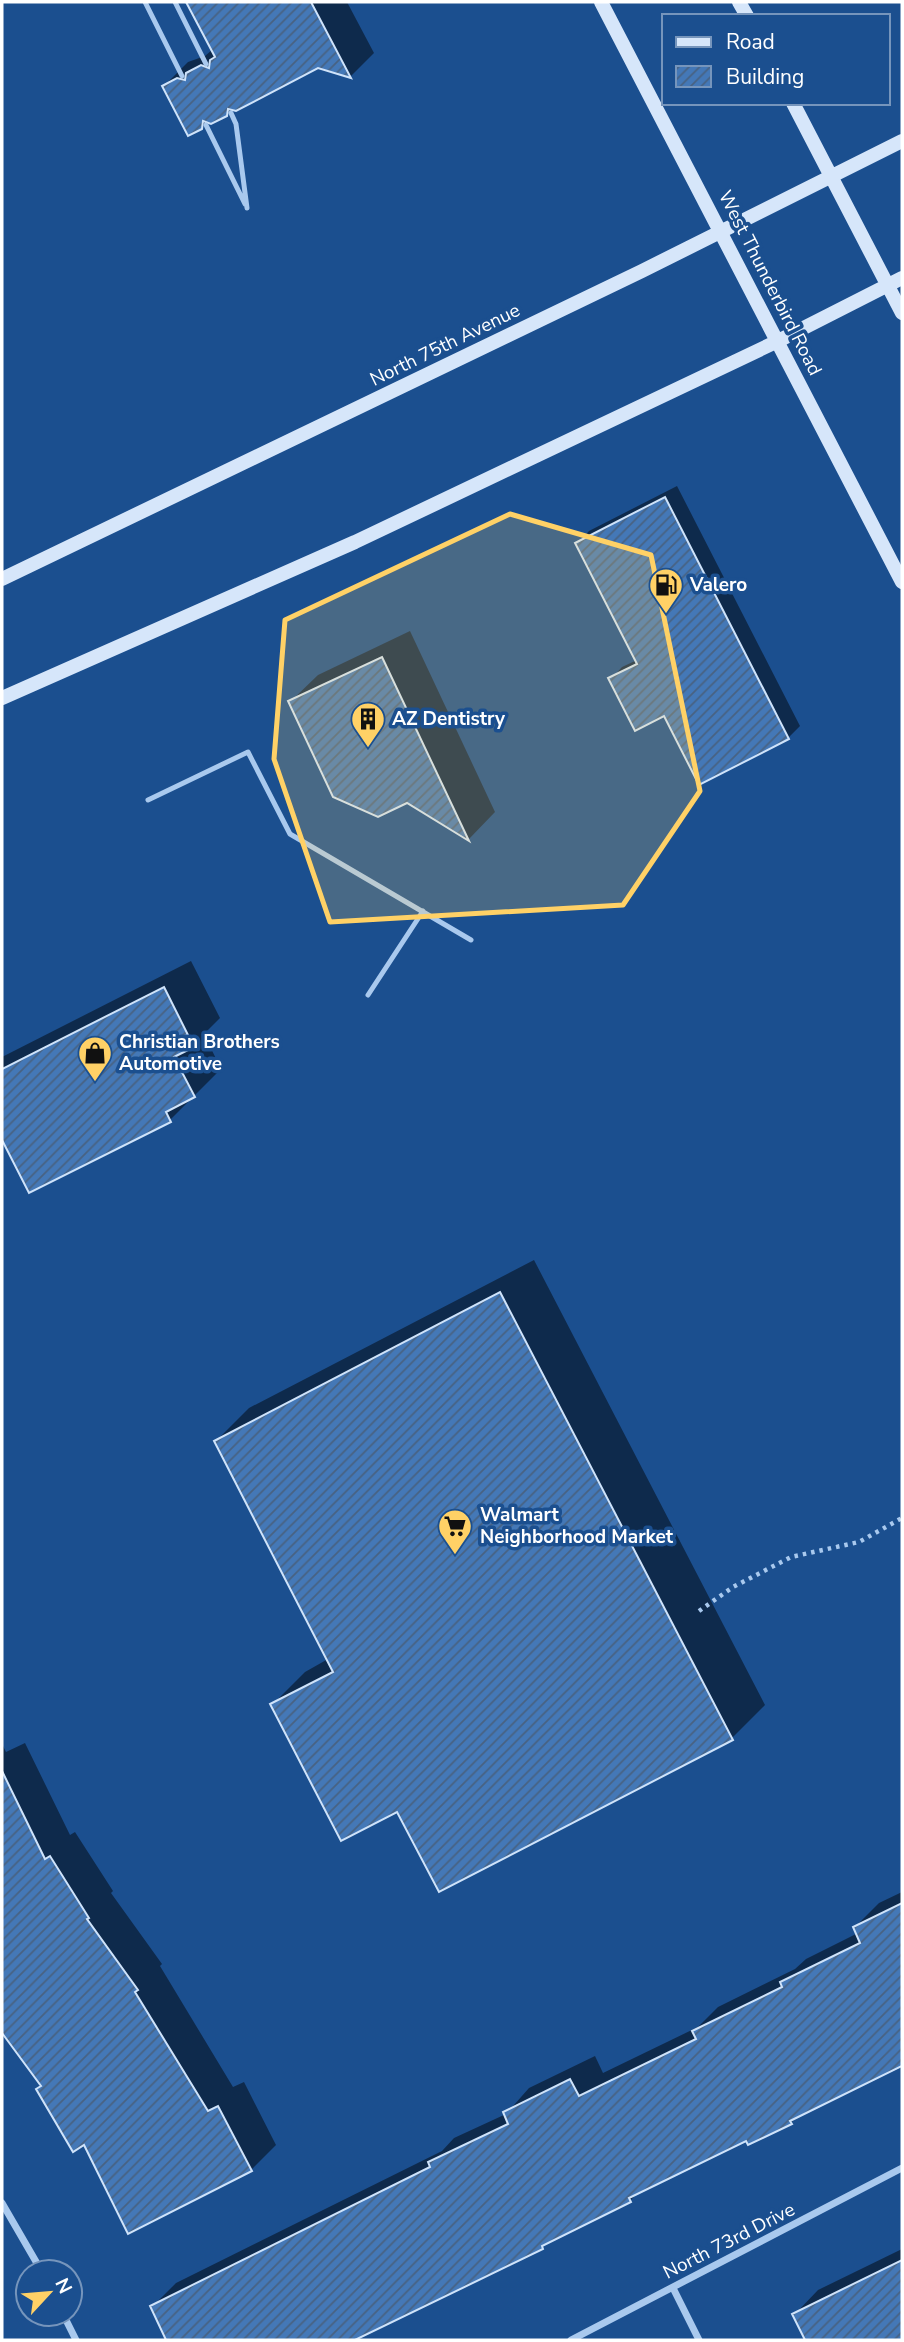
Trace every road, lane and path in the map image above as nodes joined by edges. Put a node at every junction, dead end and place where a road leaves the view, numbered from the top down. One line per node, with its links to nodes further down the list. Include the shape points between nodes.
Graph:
1 (145, 2): 5 (lane)
2 (175, 2): 4 (lane)
3 (601, 2): 11 (main road, West Thunderbird Road)
4 (206, 64)
5 (182, 76)
6 (794, 105): 10 (main road)
7 (231, 113): 8 (lane, via 247,208)
8 (206, 125)
9 (902, 141): 10 (main road, North 75th Avenue)
10 (831, 176): 11 (main road, North 75th Avenue); 13 (main road)
11 (722, 232): 15 (main road, West Thunderbird Road); 16 (main road, North 75th Avenue)
12 (902, 278): 13 (main road)
13 (888, 285): 14 (main road); 15 (main road)
14 (902, 313)
15 (779, 341): 17 (main road, West Thunderbird Road); 18 (main road, via 355,542)
16 (2, 579)
17 (902, 582)
18 (2, 698)
19 (148, 800): 20 (lane, via 248,752 290,834)
20 (423, 911): 21 (lane); 22 (lane)
21 (471, 940)
22 (368, 995)
23 (902, 1517): 24 (path, via 859,1542 791,1557)
24 (699, 1611)
25 (902, 2168): 28 (street, North 73rd Drive)
26 (2, 2203): 27 (street)
27 (33, 2258)
28 (673, 2288): 29 (street, North 73rd Drive); 30 (street)
29 (571, 2340)
30 (699, 2340)

